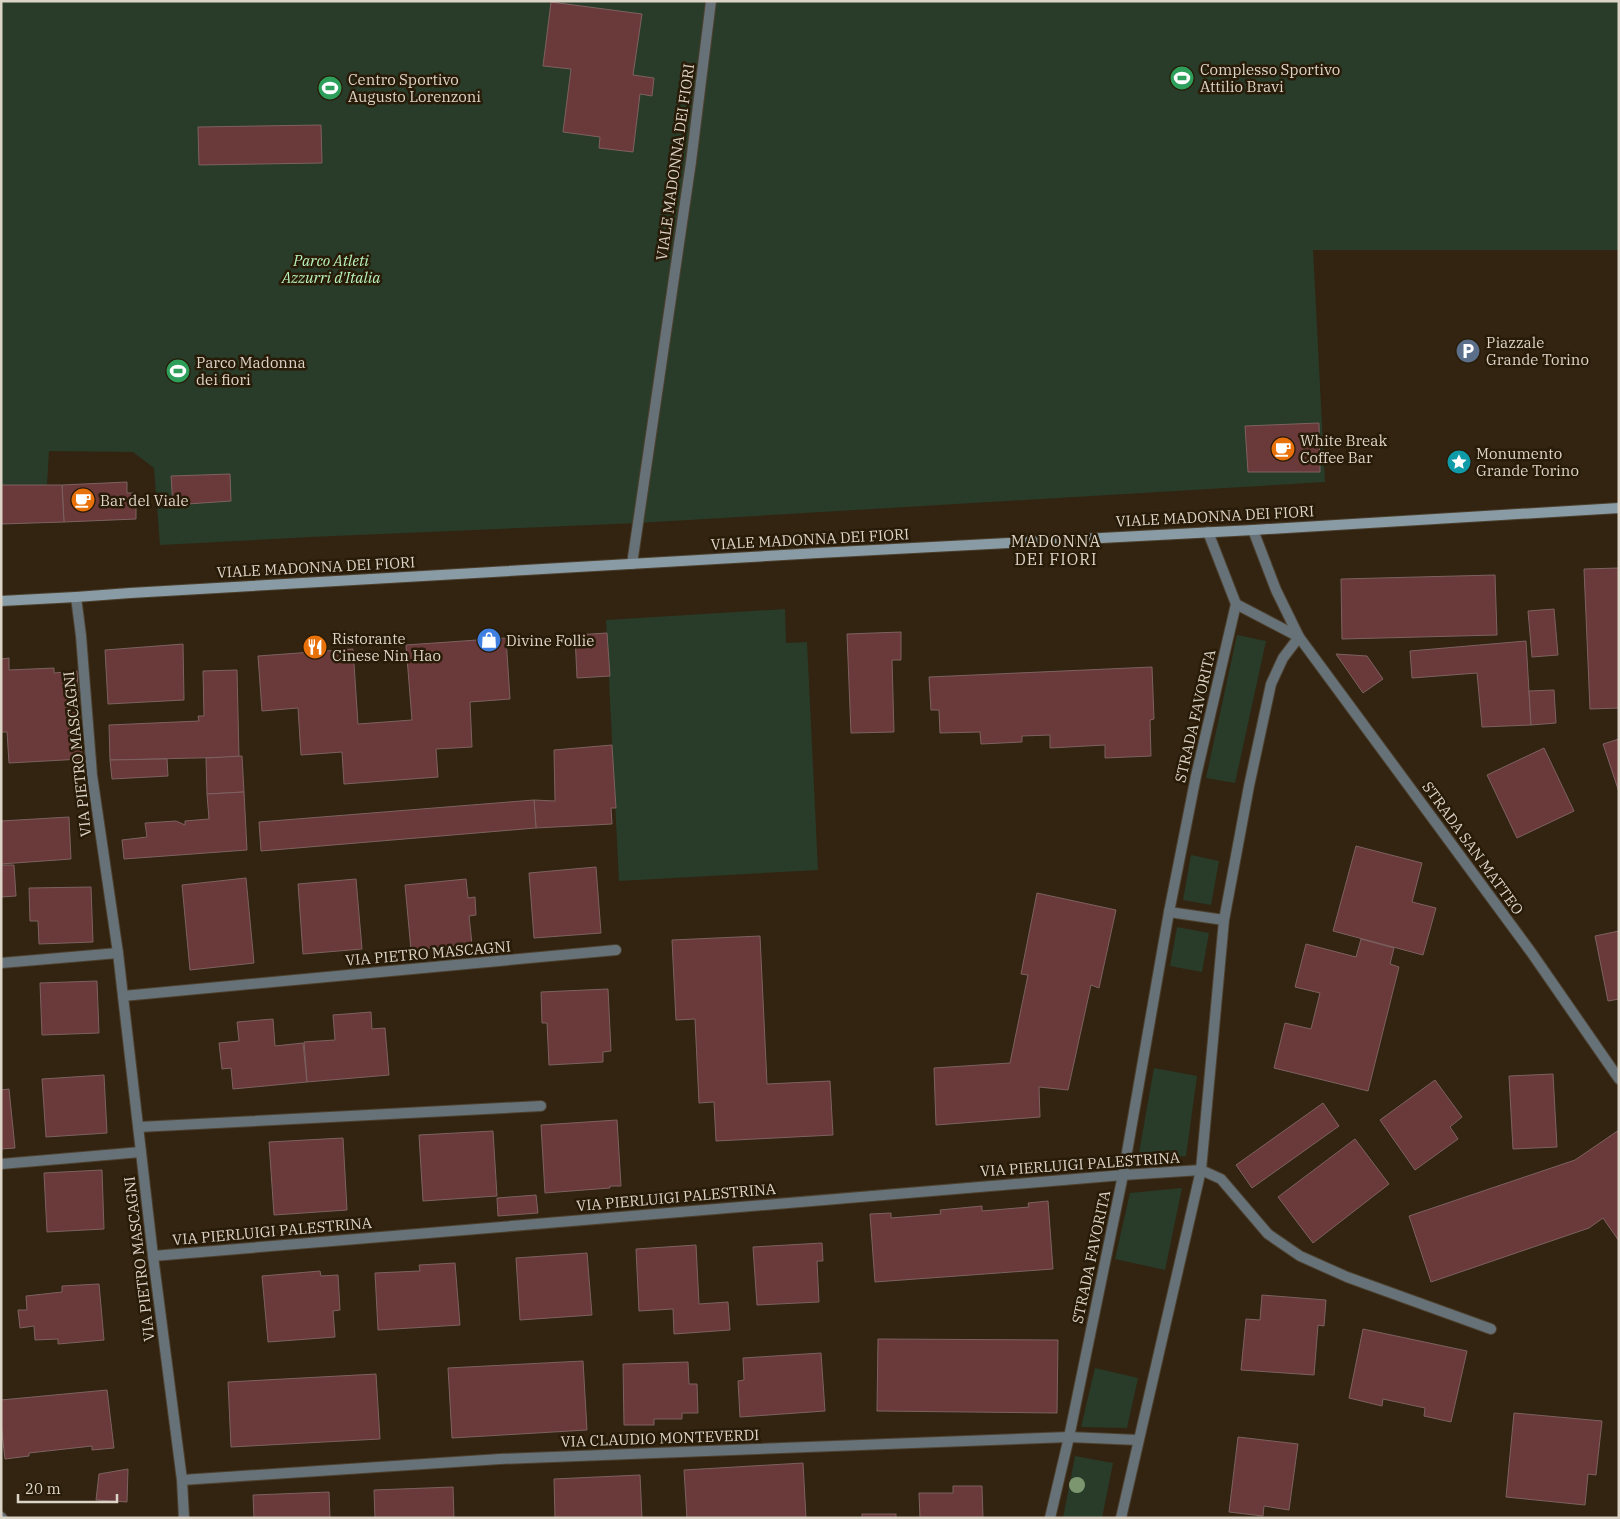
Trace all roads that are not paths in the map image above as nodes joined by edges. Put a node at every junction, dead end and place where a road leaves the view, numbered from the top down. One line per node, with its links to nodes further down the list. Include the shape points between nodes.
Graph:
1 (711, 1): 5 (street, VIALE MADONNA DEI FIORI, via 691,162)
2 (1619, 508): 3 (main road, VIALE MADONNA DEI FIORI)
3 (1253, 530): 4 (main road, VIALE MADONNA DEI FIORI); 9 (street, STRADA SAN MATTEO, via 1276,590)
4 (1208, 532): 5 (main road, VIALE MADONNA DEI FIORI); 8 (street)
5 (632, 564): 6 (main road, VIALE MADONNA DEI FIORI)
6 (76, 598): 7 (main road, VIALE MADONNA DEI FIORI); 13 (street, VIA PIETRO MASCAGNI, via 92,774)
7 (1, 601)
8 (1236, 604): 9 (street, STRADA SAN MATTEO); 10 (street, STRADA FAVORITA, via 1196,776)
9 (1299, 637): 11 (street, via 1282,658 1271,684); 16 (street, STRADA SAN MATTEO, via 1531,952)
10 (1169, 912): 11 (street); 22 (street, STRADA FAVORITA)
11 (1224, 920): 21 (street)
12 (616, 950): 15 (street, VIA PIETRO MASCAGNI)
13 (118, 953): 14 (street); 15 (street, VIA PIETRO MASCAGNI)
14 (1, 963)
15 (123, 996): 18 (street, VIA PIETRO MASCAGNI)
16 (1619, 1079)
17 (541, 1106): 18 (street)
18 (139, 1127): 19 (street, VIA PIETRO MASCAGNI)
19 (141, 1152): 20 (street); 23 (street, VIA PIETRO MASCAGNI)
20 (1, 1164)
21 (1201, 1170): 22 (street, VIA PIERLUIGI PALESTRINA); 24 (street, via 1220,1179 1268,1234 1300,1256 1347,1277); 26 (street)
22 (1122, 1175): 23 (street, VIA PIERLUIGI PALESTRINA); 25 (street, STRADA FAVORITA)
23 (153, 1256): 27 (street, VIA PIETRO MASCAGNI)
24 (1491, 1329)
25 (1069, 1437): 26 (street, VIA CLAUDIO MONTEVERDI); 27 (street, VIA CLAUDIO MONTEVERDI, via 500,1459); 29 (street, STRADA FAVORITA)
26 (1138, 1440): 30 (street)
27 (182, 1480): 28 (street, VIA PIETRO MASCAGNI)
28 (184, 1518)
29 (1050, 1518)
30 (1121, 1518)

